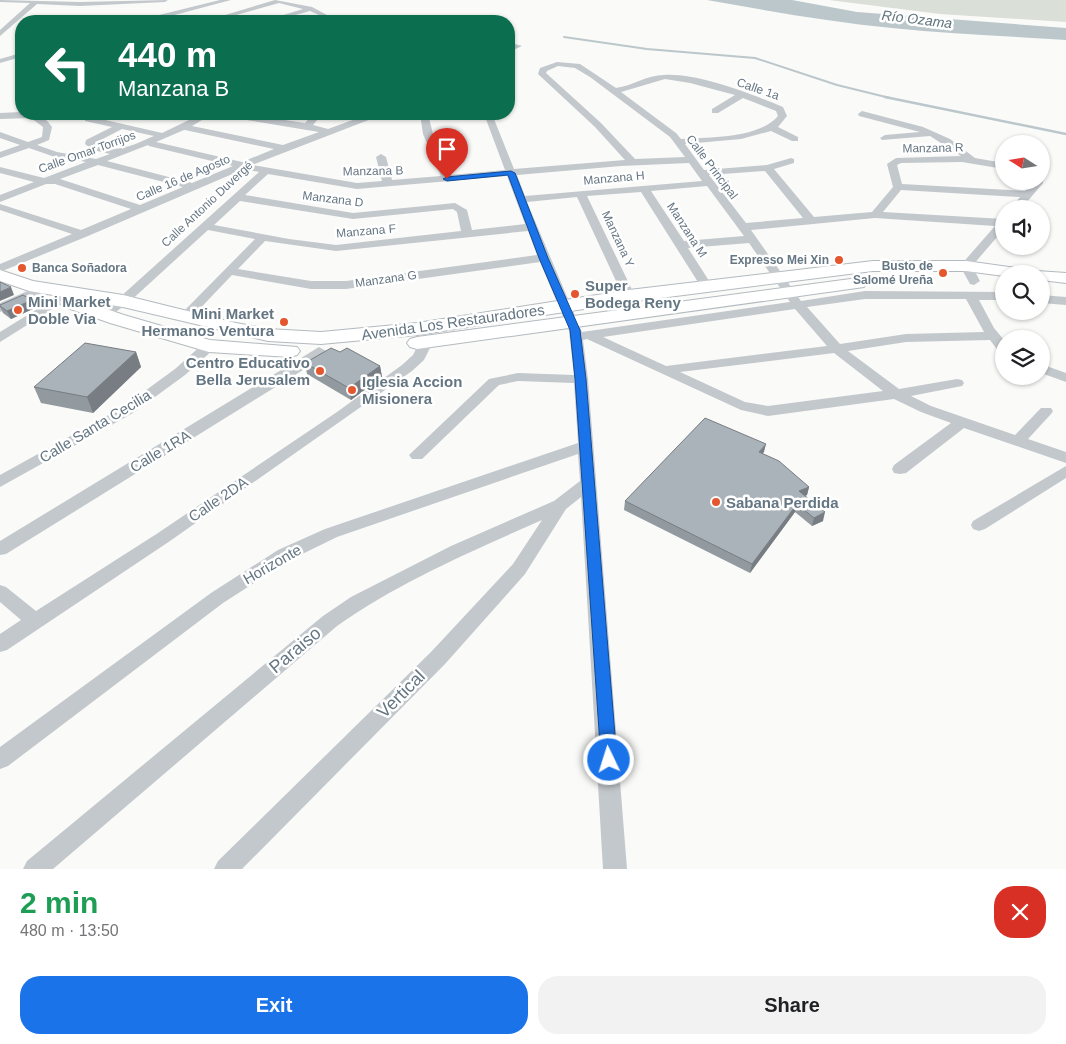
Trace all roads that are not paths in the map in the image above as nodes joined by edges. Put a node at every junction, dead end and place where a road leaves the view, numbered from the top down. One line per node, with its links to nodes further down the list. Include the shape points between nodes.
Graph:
1 (0, 0): 5 (street)
2 (165, 0): 8 (street)
3 (228, 0): 15 (street)
4 (281, 1): 10 (street); 11 (street)
5 (34, 2): 6 (street); 12 (street)
6 (49, 2): 9 (street)
7 (110, 2): 8 (street); 9 (street)
8 (128, 3): 14 (street)
9 (80, 4): 13 (street)
10 (310, 8): 18 (street); 19 (street)
11 (243, 11): 16 (street); 17 (street)
12 (20, 15)
13 (70, 15)
14 (120, 15)
15 (171, 15)
16 (229, 15)
17 (259, 15)
18 (288, 15)
19 (321, 15)
20 (15, 20): 21 (street)
21 (0, 34)
22 (518, 46): 23 (street)
23 (515, 47)
24 (15, 57): 25 (street)
25 (1, 61): 26 (street)
26 (15, 64)
27 (612, 91): 28 (street, Calle 1a, via 663,77 683,79); 53 (street, Calle Principal); 64 (street, Calle Principal, via 577,66 557,64 543,70 542,74 598,125)
28 (740, 96): 29 (street); 46 (street, Calle 1a, via 780,109 783,116)
29 (715, 111)
30 (862, 114): 48 (street, via 900,121)
31 (15, 115): 32 (street)
32 (0, 116)
33 (43, 120): 55 (street, via 48,127 46,138)
34 (82, 120): 42 (street)
35 (101, 120): 43 (street)
36 (196, 120): 45 (street, Calle Omar Torrijos)
37 (268, 120): 44 (street)
38 (312, 120): 44 (street)
39 (359, 120): 47 (street, Calle 16 de Agosto)
40 (425, 120): 72 (street)
41 (490, 120): 70 (street)
42 (77, 123)
43 (120, 126): 50 (street); 57 (street, via 91,140 90,144)
44 (307, 126): 47 (street)
45 (185, 127): 50 (street, Calle Omar Torrijos); 56 (street)
46 (772, 128): 52 (street); 53 (street, via 734,137)
47 (327, 131): 56 (street, Calle 16 de Agosto)
48 (933, 134): 51 (street); 61 (street, via 960,149)
49 (0, 135): 55 (street)
50 (164, 136): 54 (street, Calle Omar Torrijos)
51 (885, 138)
52 (796, 139)
53 (678, 142): 60 (street, Calle Principal)
54 (149, 143): 57 (street, Calle Omar Torrijos); 66 (street, Calle Antonio Duvergé)
55 (26, 146): 58 (street); 63 (street)
56 (284, 148): 66 (street, Calle 16 de Agosto)
57 (122, 153): 63 (street, Calle Omar Torrijos)
58 (0, 155)
59 (381, 157): 75 (street)
60 (691, 160): 64 (street, Manzana B); 71 (street, Calle Principal)
61 (971, 160): 65 (street, Manzana R); 77 (street, Manzana R, via 899,160 892,164)
62 (792, 161): 67 (street)
63 (99, 162): 73 (street, Calle Omar Torrijos); 76 (street)
64 (633, 163): 70 (street, Manzana B)
65 (995, 164)
66 (245, 166): 69 (street, Calle Antonio Duvergé); 76 (street, Calle 16 de Agosto)
67 (768, 168): 71 (street); 89 (street)
68 (0, 170): 73 (street)
69 (266, 171): 75 (street, Manzana B, via 357,186); 82 (street, Calle Antonio Duvergé)
70 (511, 173): 72 (street, Manzana B); 84 (street)
71 (701, 173): 74 (street, Calle Principal)
72 (447, 179): 75 (street, Manzana B)
73 (44, 180): 83 (street, Calle Omar Torrijos); 87 (street)
74 (709, 183): 78 (street, Manzana H); 93 (street, Calle Principal)
75 (388, 184)
76 (194, 187): 87 (street, Calle 16 de Agosto)
77 (898, 187): 81 (street); 88 (street)
78 (644, 188): 80 (street, Manzana H); 99 (street, Manzana M)
79 (1031, 190): 81 (street)
80 (581, 194): 84 (street, Manzana H); 115 (street, Manzana Y)
81 (1028, 194): 85 (street)
82 (237, 196): 91 (street, Calle Antonio Duvergé); 94 (street, Manzana D, via 353,216 455,206 462,210)
83 (0, 199)
84 (521, 199): 92 (street)
85 (1023, 200)
86 (0, 207): 95 (street)
87 (141, 209): 95 (street, Calle 16 de Agosto)
88 (875, 215): 89 (street); 90 (street)
89 (811, 221): 93 (street)
90 (995, 222)
91 (204, 226): 96 (street, Manzana F); 118 (street, Calle Antonio Duvergé)
92 (532, 227): 94 (street, Manzana F); 100 (street)
93 (743, 227): 98 (street, Calle Principal)
94 (467, 233): 96 (street, Manzana F, via 336,248)
95 (84, 234): 101 (street, Calle 16 de Agosto)
96 (262, 238): 102 (street)
97 (995, 238): 107 (street)
98 (752, 239): 99 (street); 113 (street, Calle Principal)
99 (680, 245): 111 (street, Manzana M)
100 (544, 258): 102 (street, Manzana G, via 346,285 311,285); 123 (street)
101 (0, 268)
102 (229, 271): 122 (street)
103 (0, 275): 112 (street, Avenida Los Restauradores)
104 (1050, 276): 106 (street)
105 (995, 278): 107 (street)
106 (1066, 278)
107 (970, 281): 108 (street); 113 (street, via 883,280); 114 (street); 124 (street)
108 (995, 282)
109 (1050, 282): 110 (street)
110 (1066, 282)
111 (707, 287): 113 (street, Avenida Los Restauradores); 115 (street, Avenida Los Restauradores)
112 (34, 288): 116 (street); 118 (street, Avenida Los Restauradores); 119 (street)
113 (789, 292): 123 (street); 129 (street, Calle Principal)
114 (995, 292)
115 (629, 296): 123 (street, Avenida Los Restauradores)
116 (60, 299): 121 (street); 125 (street)
117 (1062, 300): 120 (street)
118 (123, 301): 121 (street, Calle Antonio Duvergé); 122 (street, Avenida Los Restauradores)
119 (0, 308)
120 (1066, 312)
121 (103, 315): 128 (street)
122 (186, 316): 123 (street, Avenida Los Restauradores, via 268,336 321,338 417,329)
123 (575, 325): 127 (street); 131 (street); 134 (street)
124 (993, 336): 126 (street); 129 (street, via 906,338)
125 (0, 338)
126 (995, 338)
127 (426, 342): 130 (street); 151 (street, Calle 2DA, via 419,357 407,368 342,415)
128 (210, 346): 130 (street); 145 (street, Calle Santa Cecilia, via 128,410)
129 (837, 349): 131 (street); 136 (street, Calle Principal)
130 (319, 351): 149 (street, Calle 1RA, via 298,367)
131 (663, 370): 136 (street, via 741,406 768,411)
132 (1050, 372): 133 (street)
133 (1066, 378)
134 (581, 379): 140 (street); 141 (street, via 518,378 494,382)
135 (957, 383): 136 (street)
136 (896, 394): 138 (street, Calle Principal)
137 (1046, 411): 139 (street)
138 (962, 422): 139 (street, Calle Principal); 143 (street)
139 (1018, 441): 142 (street, Calle Principal)
140 (585, 446): 146 (street); 153 (street, Horizonte, via 331,533 284,555 217,598)
141 (417, 455)
142 (1066, 458)
143 (900, 469)
144 (1066, 471): 148 (street)
145 (0, 482)
146 (588, 483): 147 (street, Paraiso); 156 (street)
147 (560, 505): 154 (street, Paraiso, via 457,551 356,602); 155 (street, Vertical, via 519,569 463,631)
148 (979, 525)
149 (0, 549)
150 (0, 592): 151 (street)
151 (35, 621): 152 (street, Calle 2DA)
152 (0, 644)
153 (0, 759)
154 (35, 869)
155 (226, 869)
156 (615, 869)

